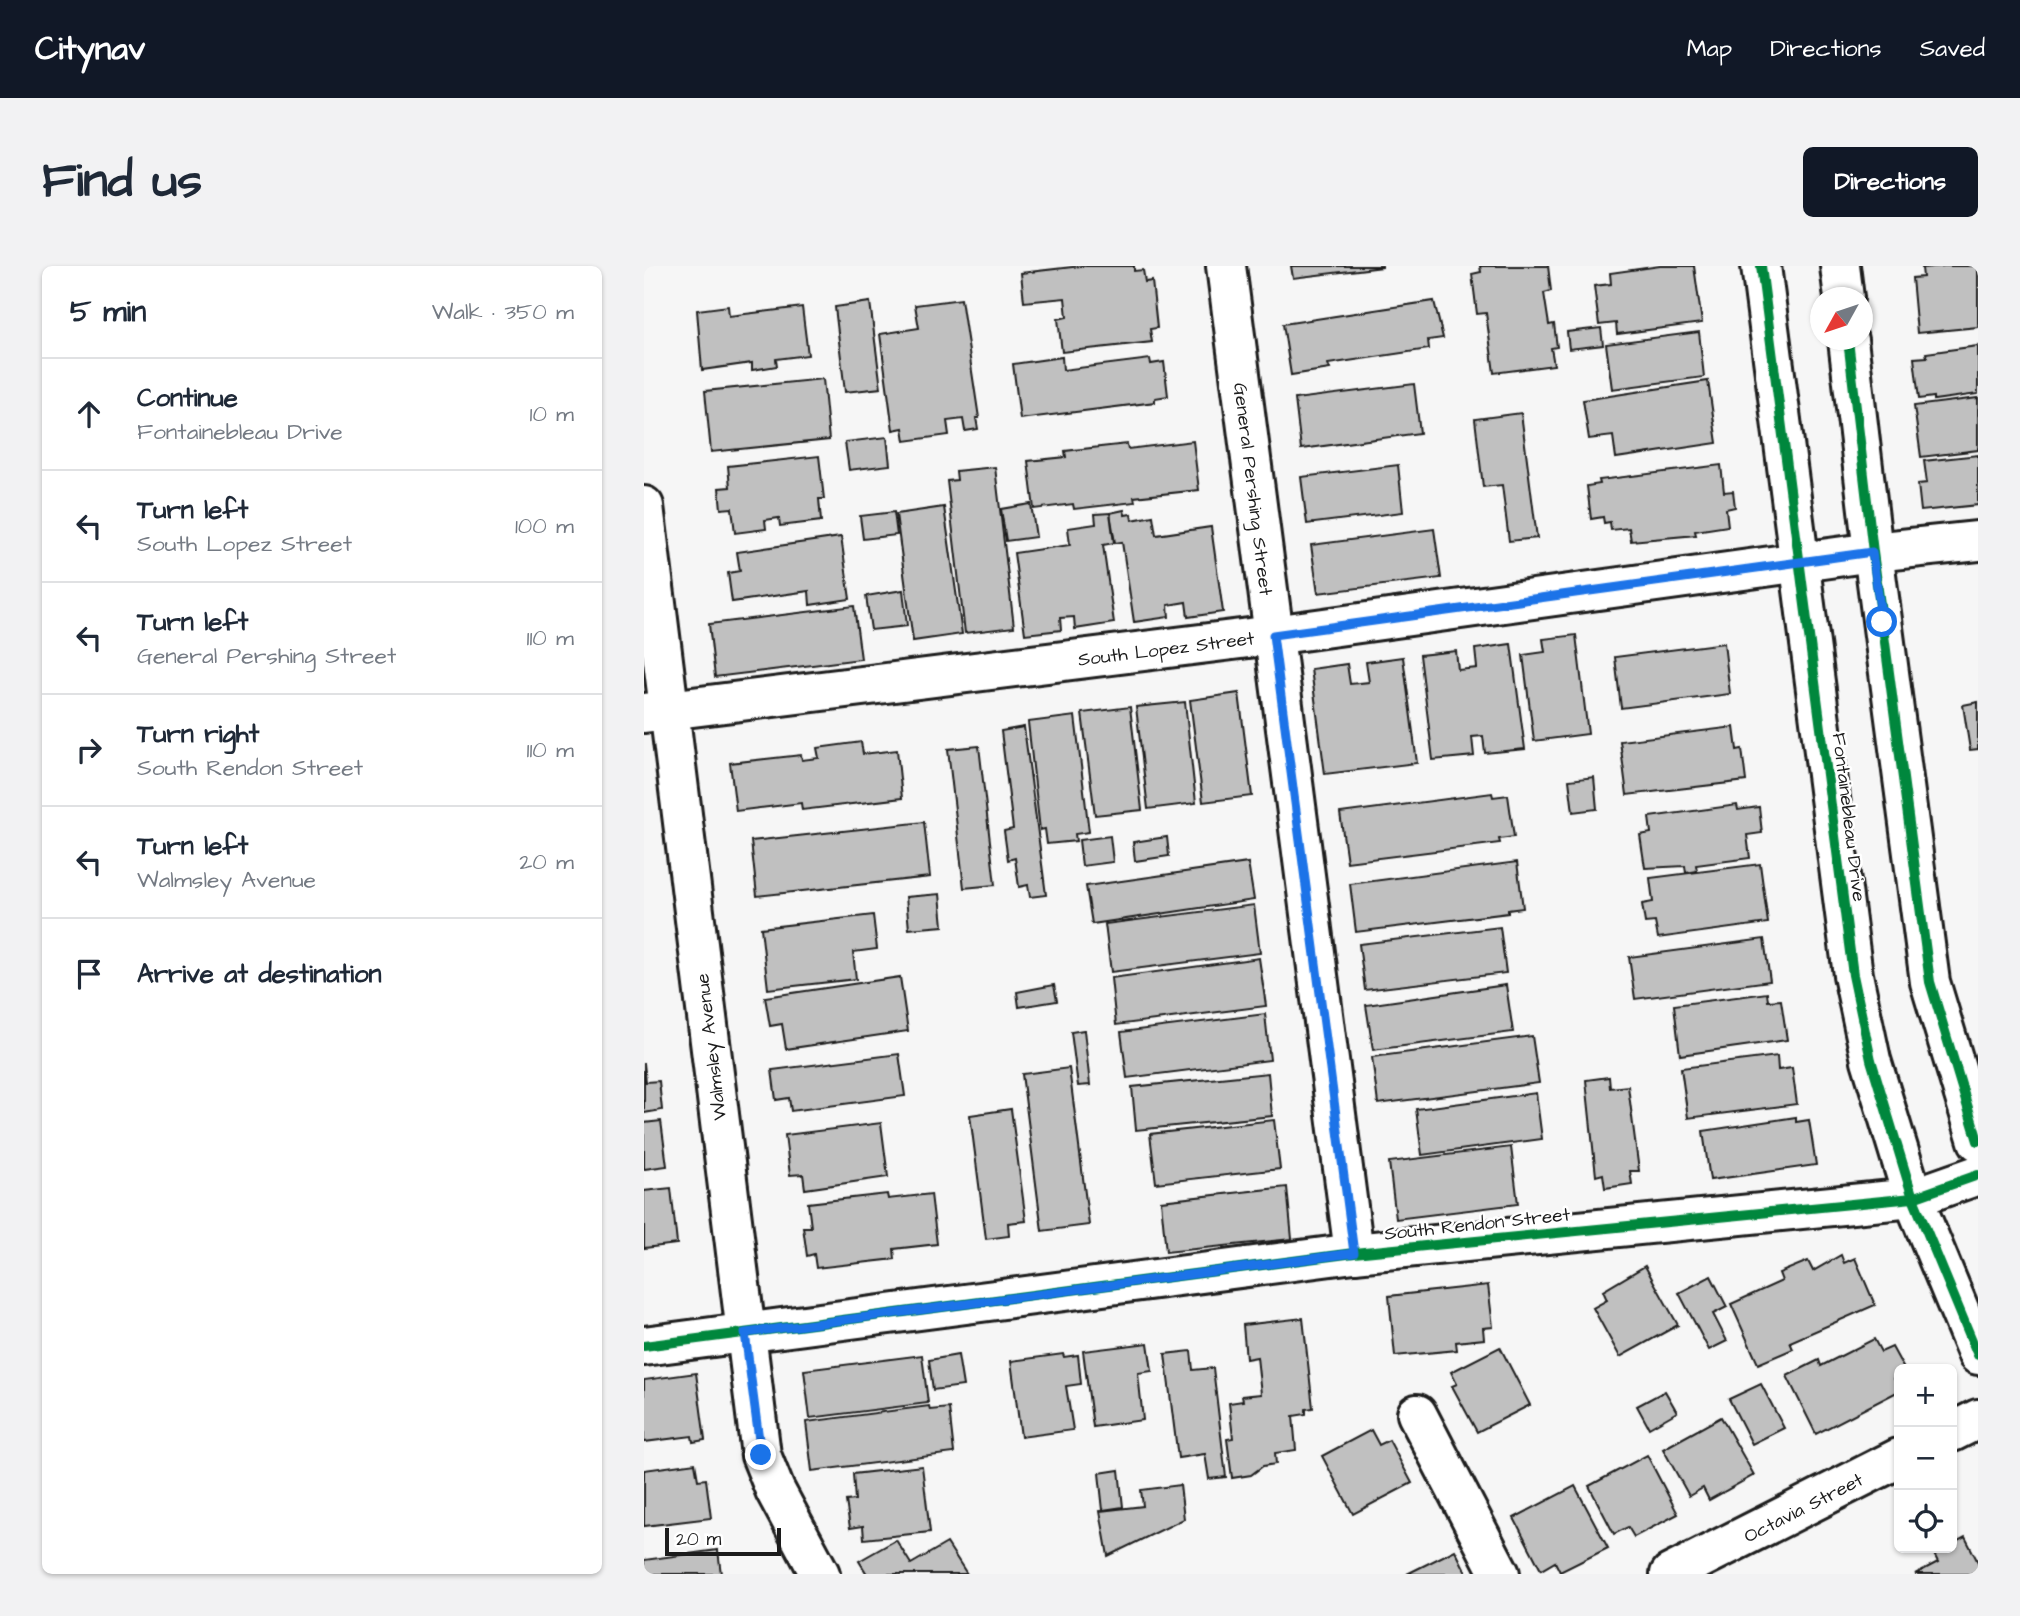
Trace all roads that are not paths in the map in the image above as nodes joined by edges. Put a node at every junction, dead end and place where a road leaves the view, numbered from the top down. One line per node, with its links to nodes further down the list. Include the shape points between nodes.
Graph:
1 (1226, 266): 10 (street, General Pershing Street)
2 (1761, 266): 9 (street, Fontainebleau Drive)
3 (1840, 266): 4 (street)
4 (1843, 287)
5 (1850, 350): 8 (street)
6 (644, 506): 11 (street, Walmsley Avenue)
7 (1978, 541): 8 (street, South Lopez Street)
8 (1872, 552): 9 (street, South Lopez Street); 12 (street, via 1930,982)
9 (1799, 563): 10 (street, South Lopez Street); 14 (street, Fontainebleau Drive, via 1853,975 1871,1060)
10 (1273, 635): 11 (street, South Lopez Street); 15 (street, General Pershing Street)
11 (657, 711): 16 (street, Walmsley Avenue)
12 (1978, 1141)
13 (1978, 1175): 14 (street, South Rendon Street)
14 (1913, 1198): 15 (street, South Rendon Street); 18 (street, Fontainebleau Drive)
15 (1354, 1253): 16 (street, South Rendon Street)
16 (745, 1333): 17 (street, South Rendon Street); 23 (street, Walmsley Avenue, via 761,1455)
17 (644, 1346)
18 (1978, 1355)
19 (1417, 1414): 24 (street)
20 (1978, 1419): 21 (street)
21 (1957, 1430)
22 (1894, 1461): 25 (street, Octavia Street)
23 (820, 1574)
24 (1500, 1574)
25 (1670, 1574)

